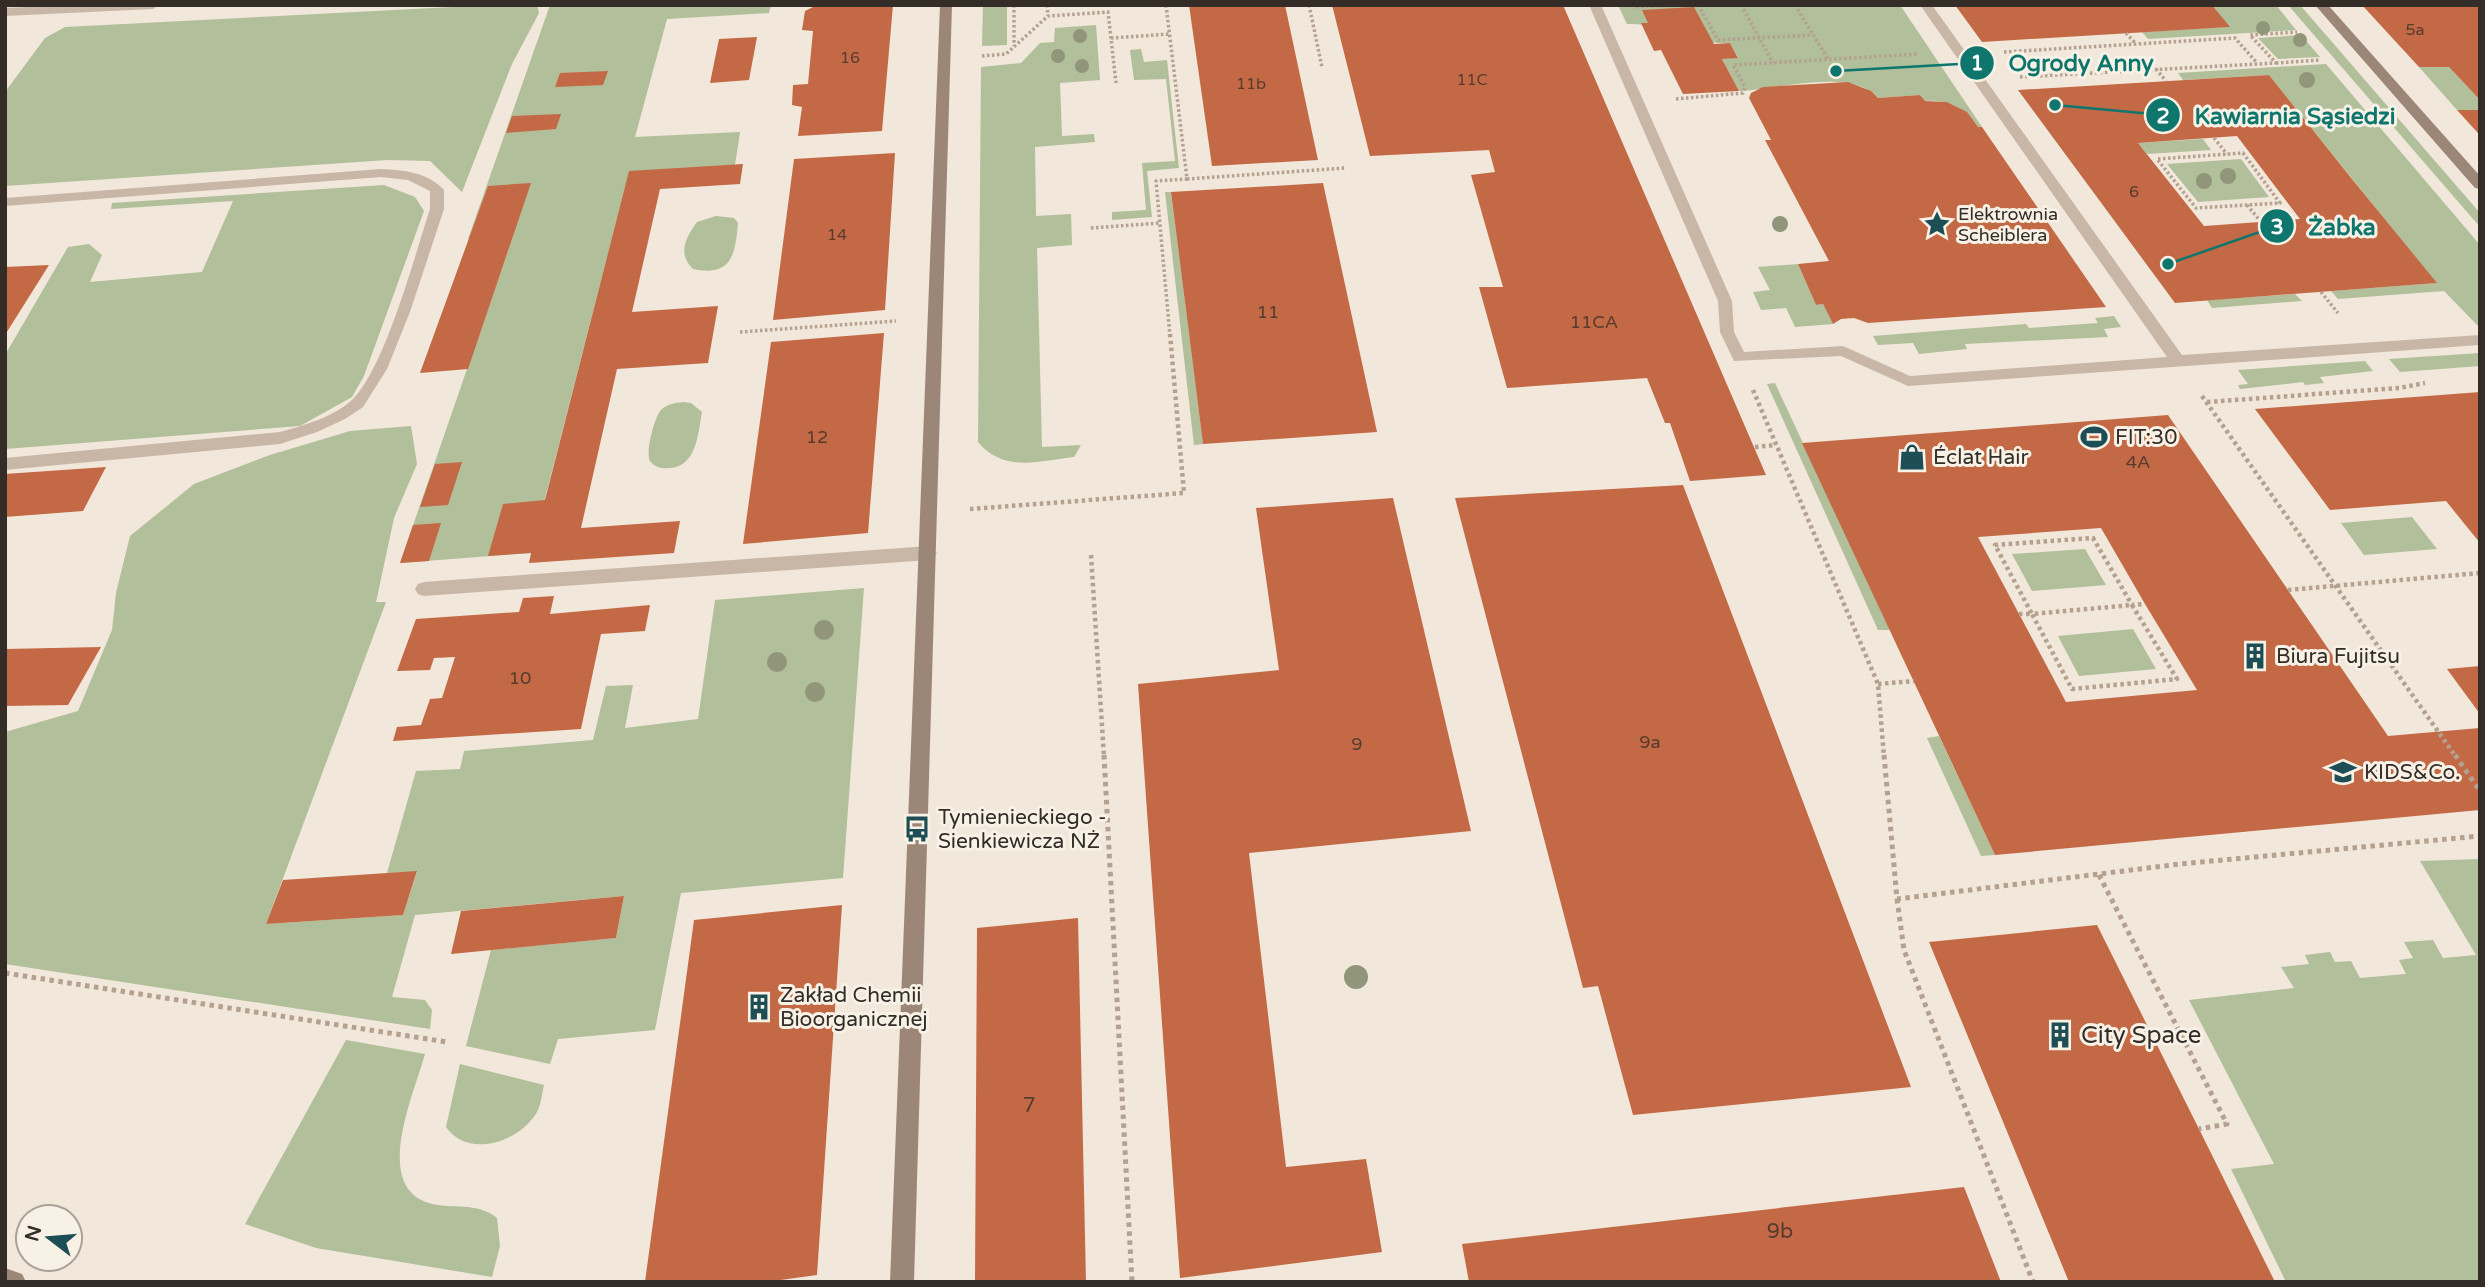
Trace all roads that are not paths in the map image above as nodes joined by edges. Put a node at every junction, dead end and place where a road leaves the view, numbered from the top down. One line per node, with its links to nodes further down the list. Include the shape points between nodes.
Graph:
1 (153, 5): 6 (street)
2 (946, 5): 13 (street)
3 (1595, 5): 11 (street, via 1725,301 1727,331 1739,358 1843,351 1908,381)
4 (1926, 5): 11 (street)
5 (2321, 5): 8 (street)
6 (35, 8): 7 (street)
7 (5, 12)
8 (2480, 185)
9 (5, 202): 12 (street, via 381,173 408,174 437,190 437,209 386,354 360,401 320,427 280,438)
10 (2480, 340): 11 (street)
11 (2178, 361)
12 (5, 464)
13 (929, 553): 14 (street); 17 (street)
14 (424, 589)
15 (5, 1280): 16 (street)
16 (14, 1282)
17 (902, 1282)

